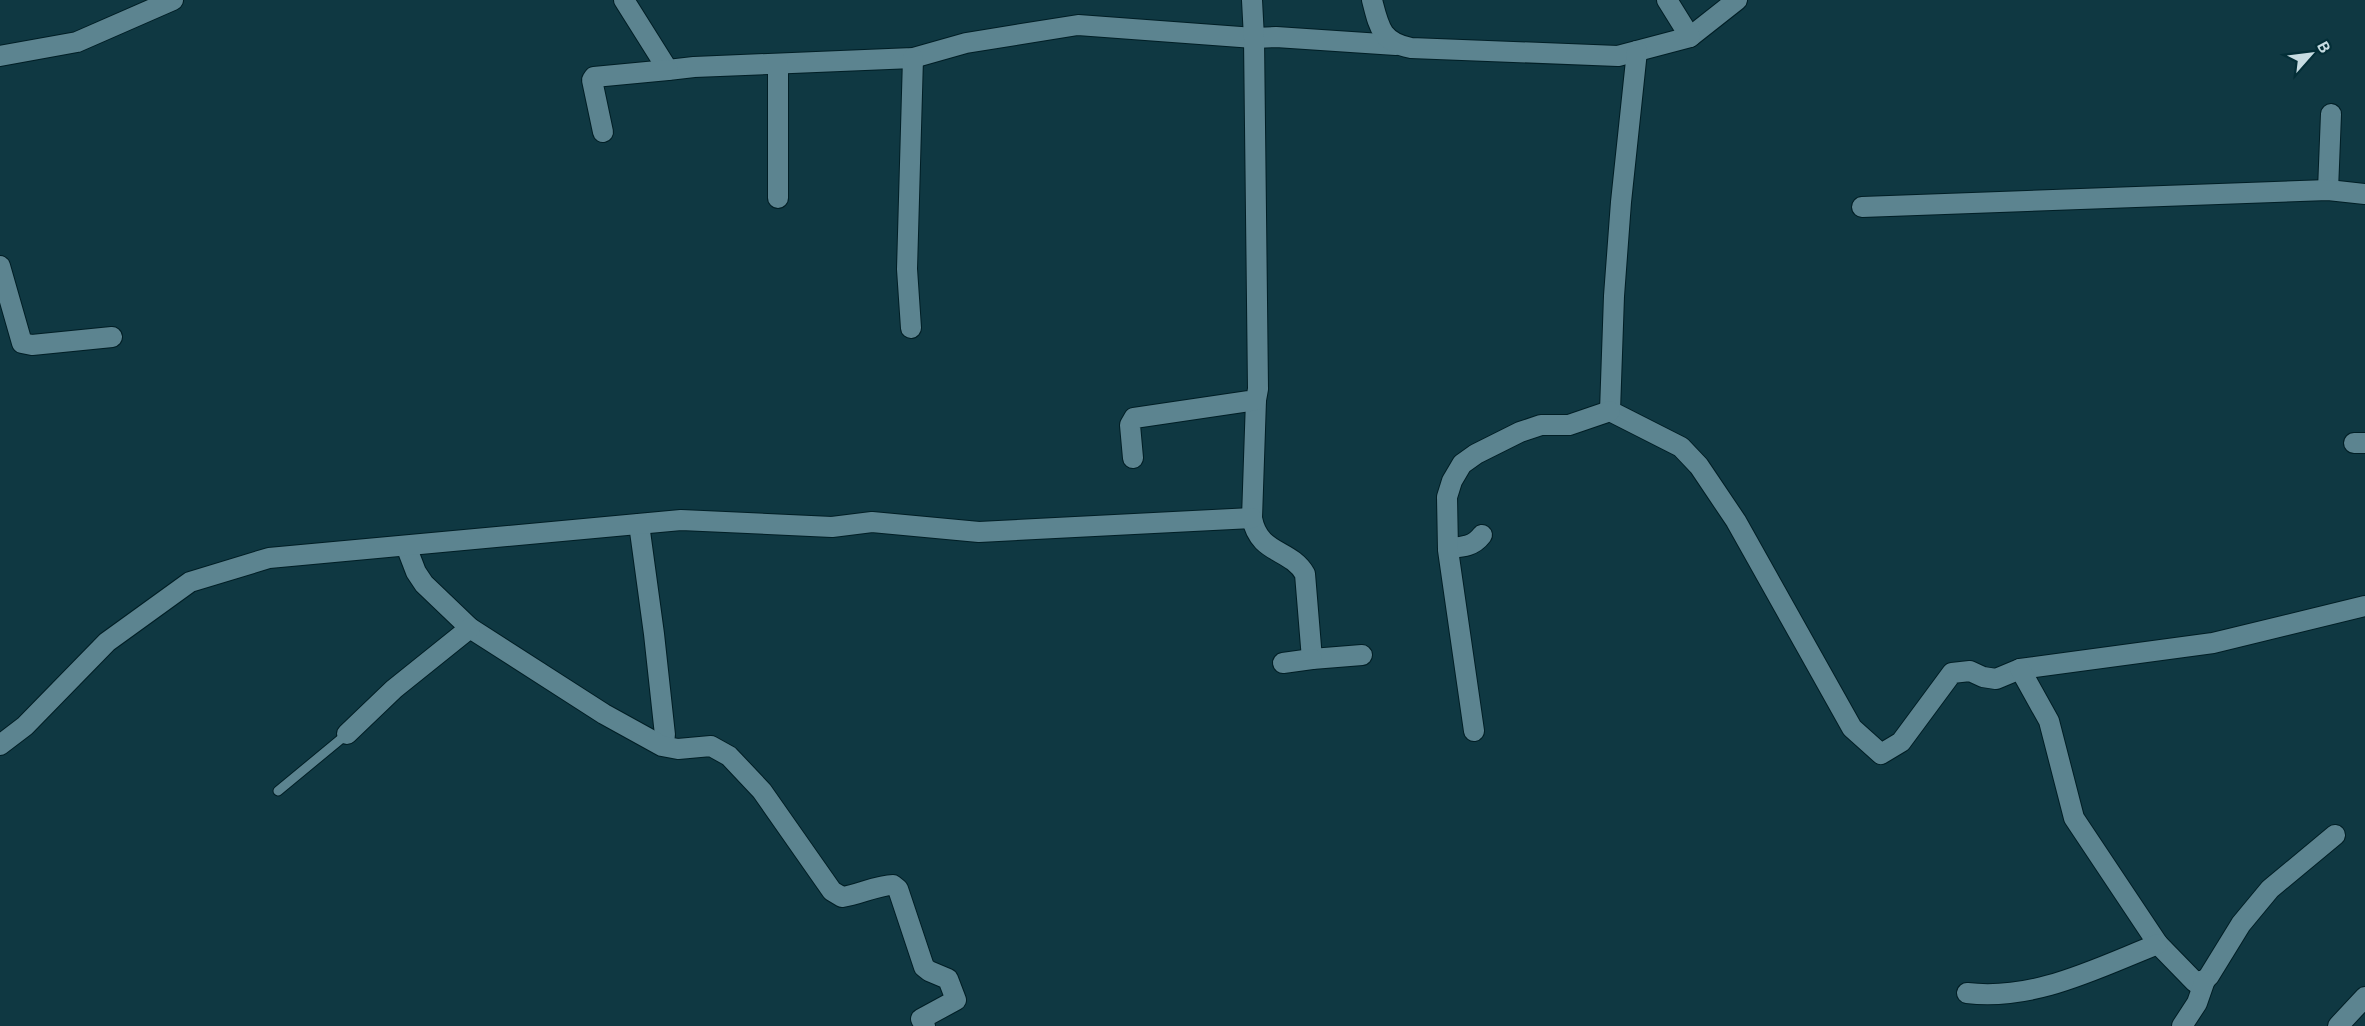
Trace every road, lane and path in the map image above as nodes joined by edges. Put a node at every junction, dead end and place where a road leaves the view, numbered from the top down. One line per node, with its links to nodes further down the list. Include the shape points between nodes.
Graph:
1 (173, 0): 11 (street, via 77,42)
2 (624, 0): 14 (street)
3 (1252, 0): 8 (street)
4 (1372, 0): 9 (street, via 1379,28)
5 (1667, 0): 7 (street)
6 (1737, 0): 7 (street)
7 (1690, 37): 10 (street)
8 (1254, 38): 9 (street); 12 (street, via 1078,25 966,43); 24 (street)
9 (1396, 45): 10 (street, via 1618,56)
10 (1637, 51): 25 (street, via 1619,225)
11 (0, 56)
12 (913, 58): 13 (street); 22 (street, via 907,268)
13 (778, 63): 14 (street); 19 (street)
14 (668, 70): 16 (street, via 594,77)
15 (2331, 114): 17 (street)
16 (603, 132)
17 (2328, 190): 18 (street); 20 (street)
18 (2365, 194)
19 (778, 198)
20 (1863, 207)
21 (0, 266): 23 (street, via 22,343)
22 (911, 328)
23 (112, 336)
24 (1256, 400): 26 (street, via 1134,418 1130,425); 27 (street)
25 (1610, 411): 31 (street, via 1569,425 1541,425 1520,432 1462,464 1447,497); 37 (street, via 1681,447 1700,466 1736,520 1852,728 1881,754 1901,742 1952,673 1970,671 1996,679)
26 (1132, 458)
27 (1252, 518): 28 (street, via 979,532 872,522 832,527 681,520); 35 (street, via 1259,538 1305,574)
28 (639, 524): 30 (street); 40 (street)
29 (1482, 535): 31 (street, via 1468,546)
30 (406, 546): 33 (street, via 424,584); 41 (street, via 269,558 190,582 107,642 25,726)
31 (1448, 548): 38 (street)
32 (2365, 606): 37 (street, via 2213,643)
33 (470, 628): 39 (street, via 394,688); 48 (street, via 604,714 662,746 711,746 729,756 762,791 832,891 842,897 893,885 898,889 924,967 948,979 956,1000 921,1019)
34 (1362, 655): 35 (street)
35 (1312, 659): 36 (street)
36 (1282, 663)
37 (2020, 669): 44 (street, via 2049,722 2074,818)
38 (1474, 731)
39 (347, 734): 42 (lane)
40 (665, 735)
41 (0, 745)
42 (278, 791)
43 (2335, 835): 45 (street, via 2270,890 2241,924)
44 (2158, 944): 45 (street, via 2195,982); 46 (street, via 2056,984 2012,993)
45 (2205, 980): 49 (street, via 2197,1003)
46 (1967, 993)
47 (2365, 997): 50 (street)
48 (925, 1026)
49 (2182, 1026)
50 (2338, 1026)

